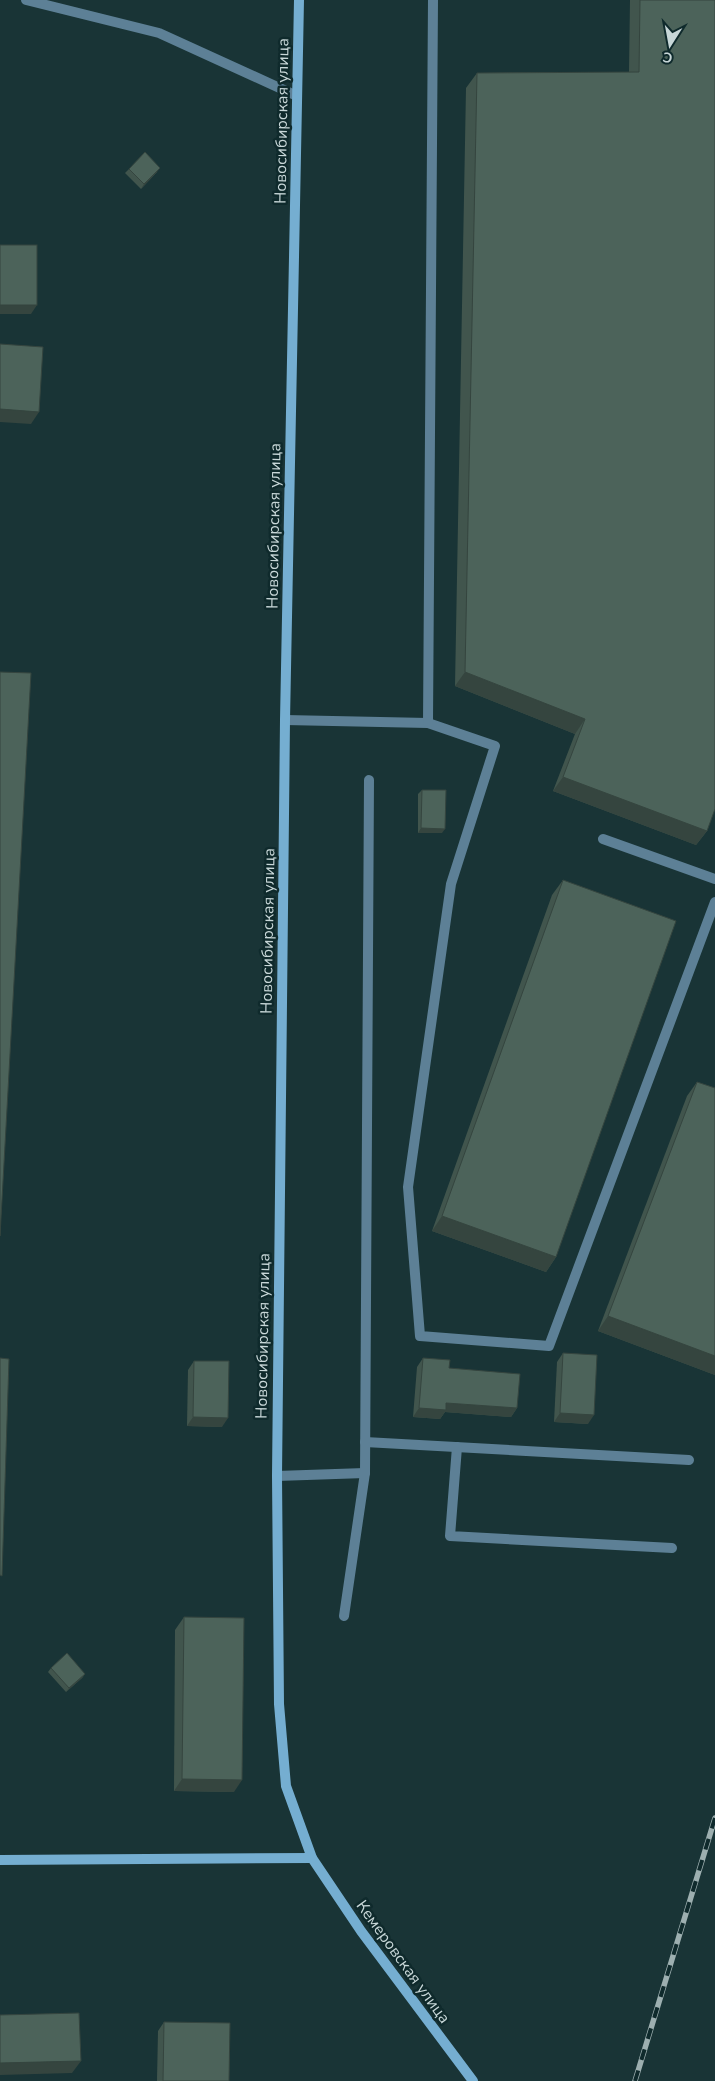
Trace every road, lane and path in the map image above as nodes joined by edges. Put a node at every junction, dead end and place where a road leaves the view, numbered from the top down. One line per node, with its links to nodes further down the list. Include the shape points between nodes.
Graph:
1 (26, 0): 4 (lane, via 159,33)
2 (299, 0): 4 (main road, Новосибирская улица)
3 (433, 0): 6 (lane)
4 (297, 96): 5 (main road, Новосибирская улица)
5 (285, 720): 6 (lane); 15 (main road, Новосибирская улица)
6 (428, 723): 10 (lane, via 494,746 451,884 408,1187 420,1336 549,1346)
7 (369, 780): 11 (lane)
8 (603, 839): 9 (lane)
9 (715, 879)
10 (715, 902)
11 (365, 1442): 12 (lane); 14 (lane)
12 (456, 1447): 13 (lane); 16 (lane, via 450,1536)
13 (689, 1460)
14 (365, 1473): 15 (lane); 17 (lane)
15 (277, 1476): 18 (main road, Новосибирская улица, via 279,1713 286,1786)
16 (672, 1548)
17 (344, 1616)
18 (312, 1858): 19 (main road); 20 (main road, Кемеровская улица, via 360,1931)
19 (0, 1860)
20 (473, 2081)

